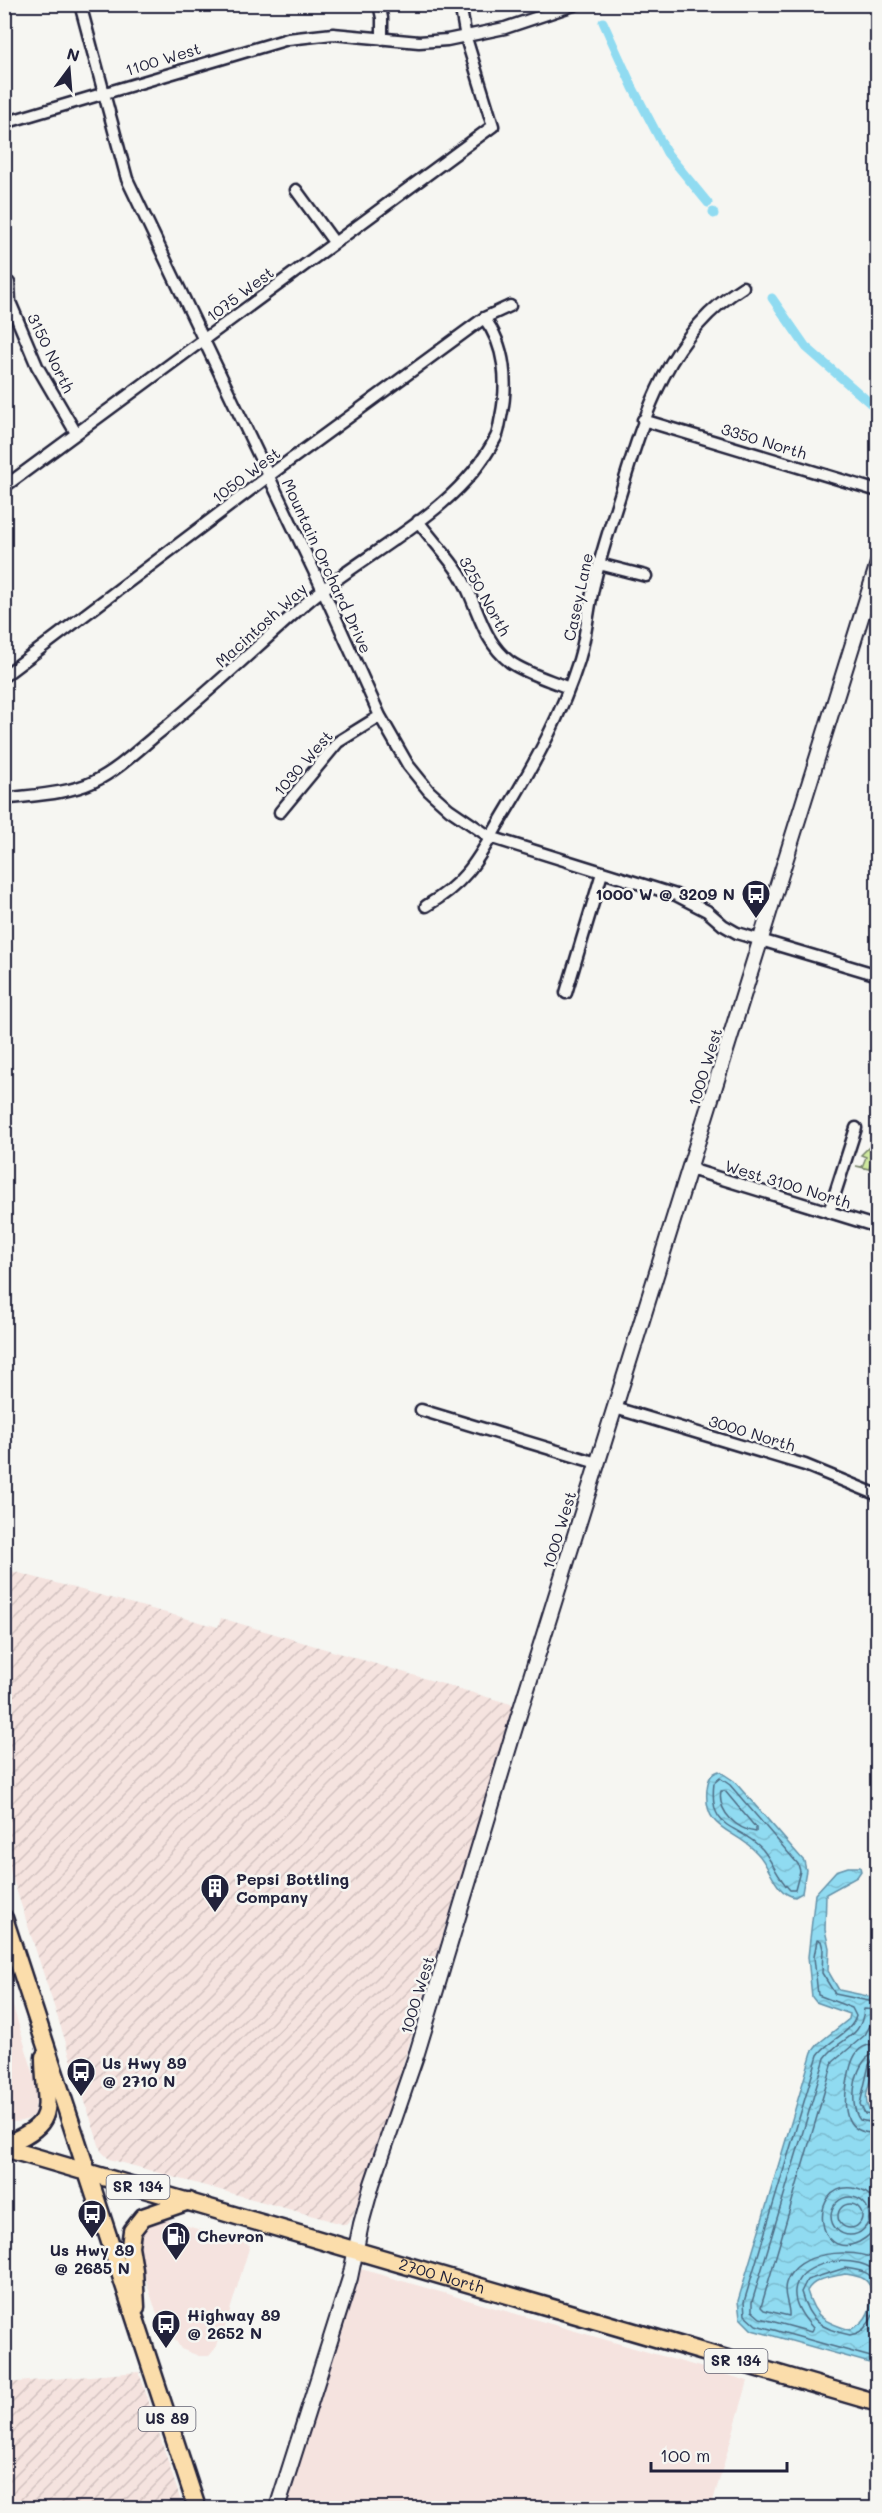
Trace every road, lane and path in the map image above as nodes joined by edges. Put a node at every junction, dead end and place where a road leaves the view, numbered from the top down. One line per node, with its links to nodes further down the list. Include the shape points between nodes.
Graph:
1 (80, 4): 7 (street, Mountain Orchard Drive)
2 (379, 4): 6 (street)
3 (460, 4): 5 (street)
4 (577, 4): 5 (street, 1100 West)
5 (466, 38): 6 (street, 1100 West, via 419,42); 10 (street, 1075 West, via 493,126)
6 (382, 39): 7 (street, 1100 West, via 333,34 288,39)
7 (103, 94): 8 (street, 1100 West); 15 (street, Mountain Orchard Drive, via 127,179)
8 (4, 123)
9 (296, 190): 10 (street)
10 (334, 242): 15 (street, 1075 West)
11 (9, 283): 17 (street, 3150 North, via 10,302 38,366)
12 (743, 286): 16 (street, Casey Lane, via 720,301 695,327 676,354)
13 (510, 306): 14 (street, 1050 West)
14 (484, 318): 18 (street, 1050 West); 21 (street, Macintosh Way, via 494,331 502,357 506,394 497,437 476,471 453,495)
15 (203, 341): 17 (street, 1075 West); 18 (street, Mountain Orchard Drive)
16 (643, 420): 20 (street, 3350 North); 23 (street, Casey Lane)
17 (76, 433): 19 (street, 1075 West)
18 (268, 477): 25 (street, Mountain Orchard Drive); 26 (street, 1050 West)
19 (4, 487)
20 (878, 491)
21 (418, 521): 25 (street, Macintosh Way); 27 (street, 3250 North, via 459,574 488,639 497,649 523,669)
22 (878, 563): 34 (street, 1000 West)
23 (599, 564): 24 (street); 27 (street, Casey Lane, via 580,658)
24 (646, 576)
25 (323, 590): 28 (street, Mountain Orchard Drive); 29 (street, Macintosh Way, via 193,706 112,771 67,790)
26 (4, 676)
27 (569, 688): 31 (street, Casey Lane, via 537,759)
28 (381, 716): 30 (street, 1030 West, via 338,742); 31 (street, Mountain Orchard Drive, via 408,765 429,791)
29 (4, 799)
30 (280, 812)
31 (490, 837): 32 (street, Mountain Orchard Drive); 33 (street, Casey Lane, via 468,874)
32 (602, 873): 34 (street, Mountain Orchard Drive, via 676,895 707,911 723,926); 36 (street)
33 (426, 906)
34 (761, 941): 35 (street, Mountain Orchard Drive); 38 (street, 1000 West)
35 (878, 975)
36 (566, 993)
37 (856, 1128): 39 (street)
38 (690, 1169): 39 (street, West 3100 North); 41 (street, 1000 West)
39 (828, 1212): 40 (street, West 3100 North)
40 (878, 1227)
41 (615, 1408): 43 (street, 1000 West); 44 (street, 3000 North, via 805,1465)
42 (421, 1410): 43 (street)
43 (597, 1463): 50 (street, 1000 West, via 417,2053 372,2184)
44 (878, 1495)
45 (4, 1918): 46 (main road, US 89)
46 (43, 2038): 47 (main road, via 45,2116 32,2133); 48 (main road, US 89)
47 (4, 2146): 48 (main road, 2700 North / SR 134)
48 (88, 2172): 49 (main road, 2700 North / SR 134); 51 (main road, US 89)
49 (189, 2201): 50 (main road, 2700 North / SR 134); 51 (main road, via 143,2217 132,2231)
50 (356, 2250): 52 (main road, 2700 North / SR 134); 54 (street, 1000 West, via 325,2363)
51 (137, 2329): 53 (main road, US 89)
52 (878, 2403)
53 (197, 2508)
54 (277, 2508)

